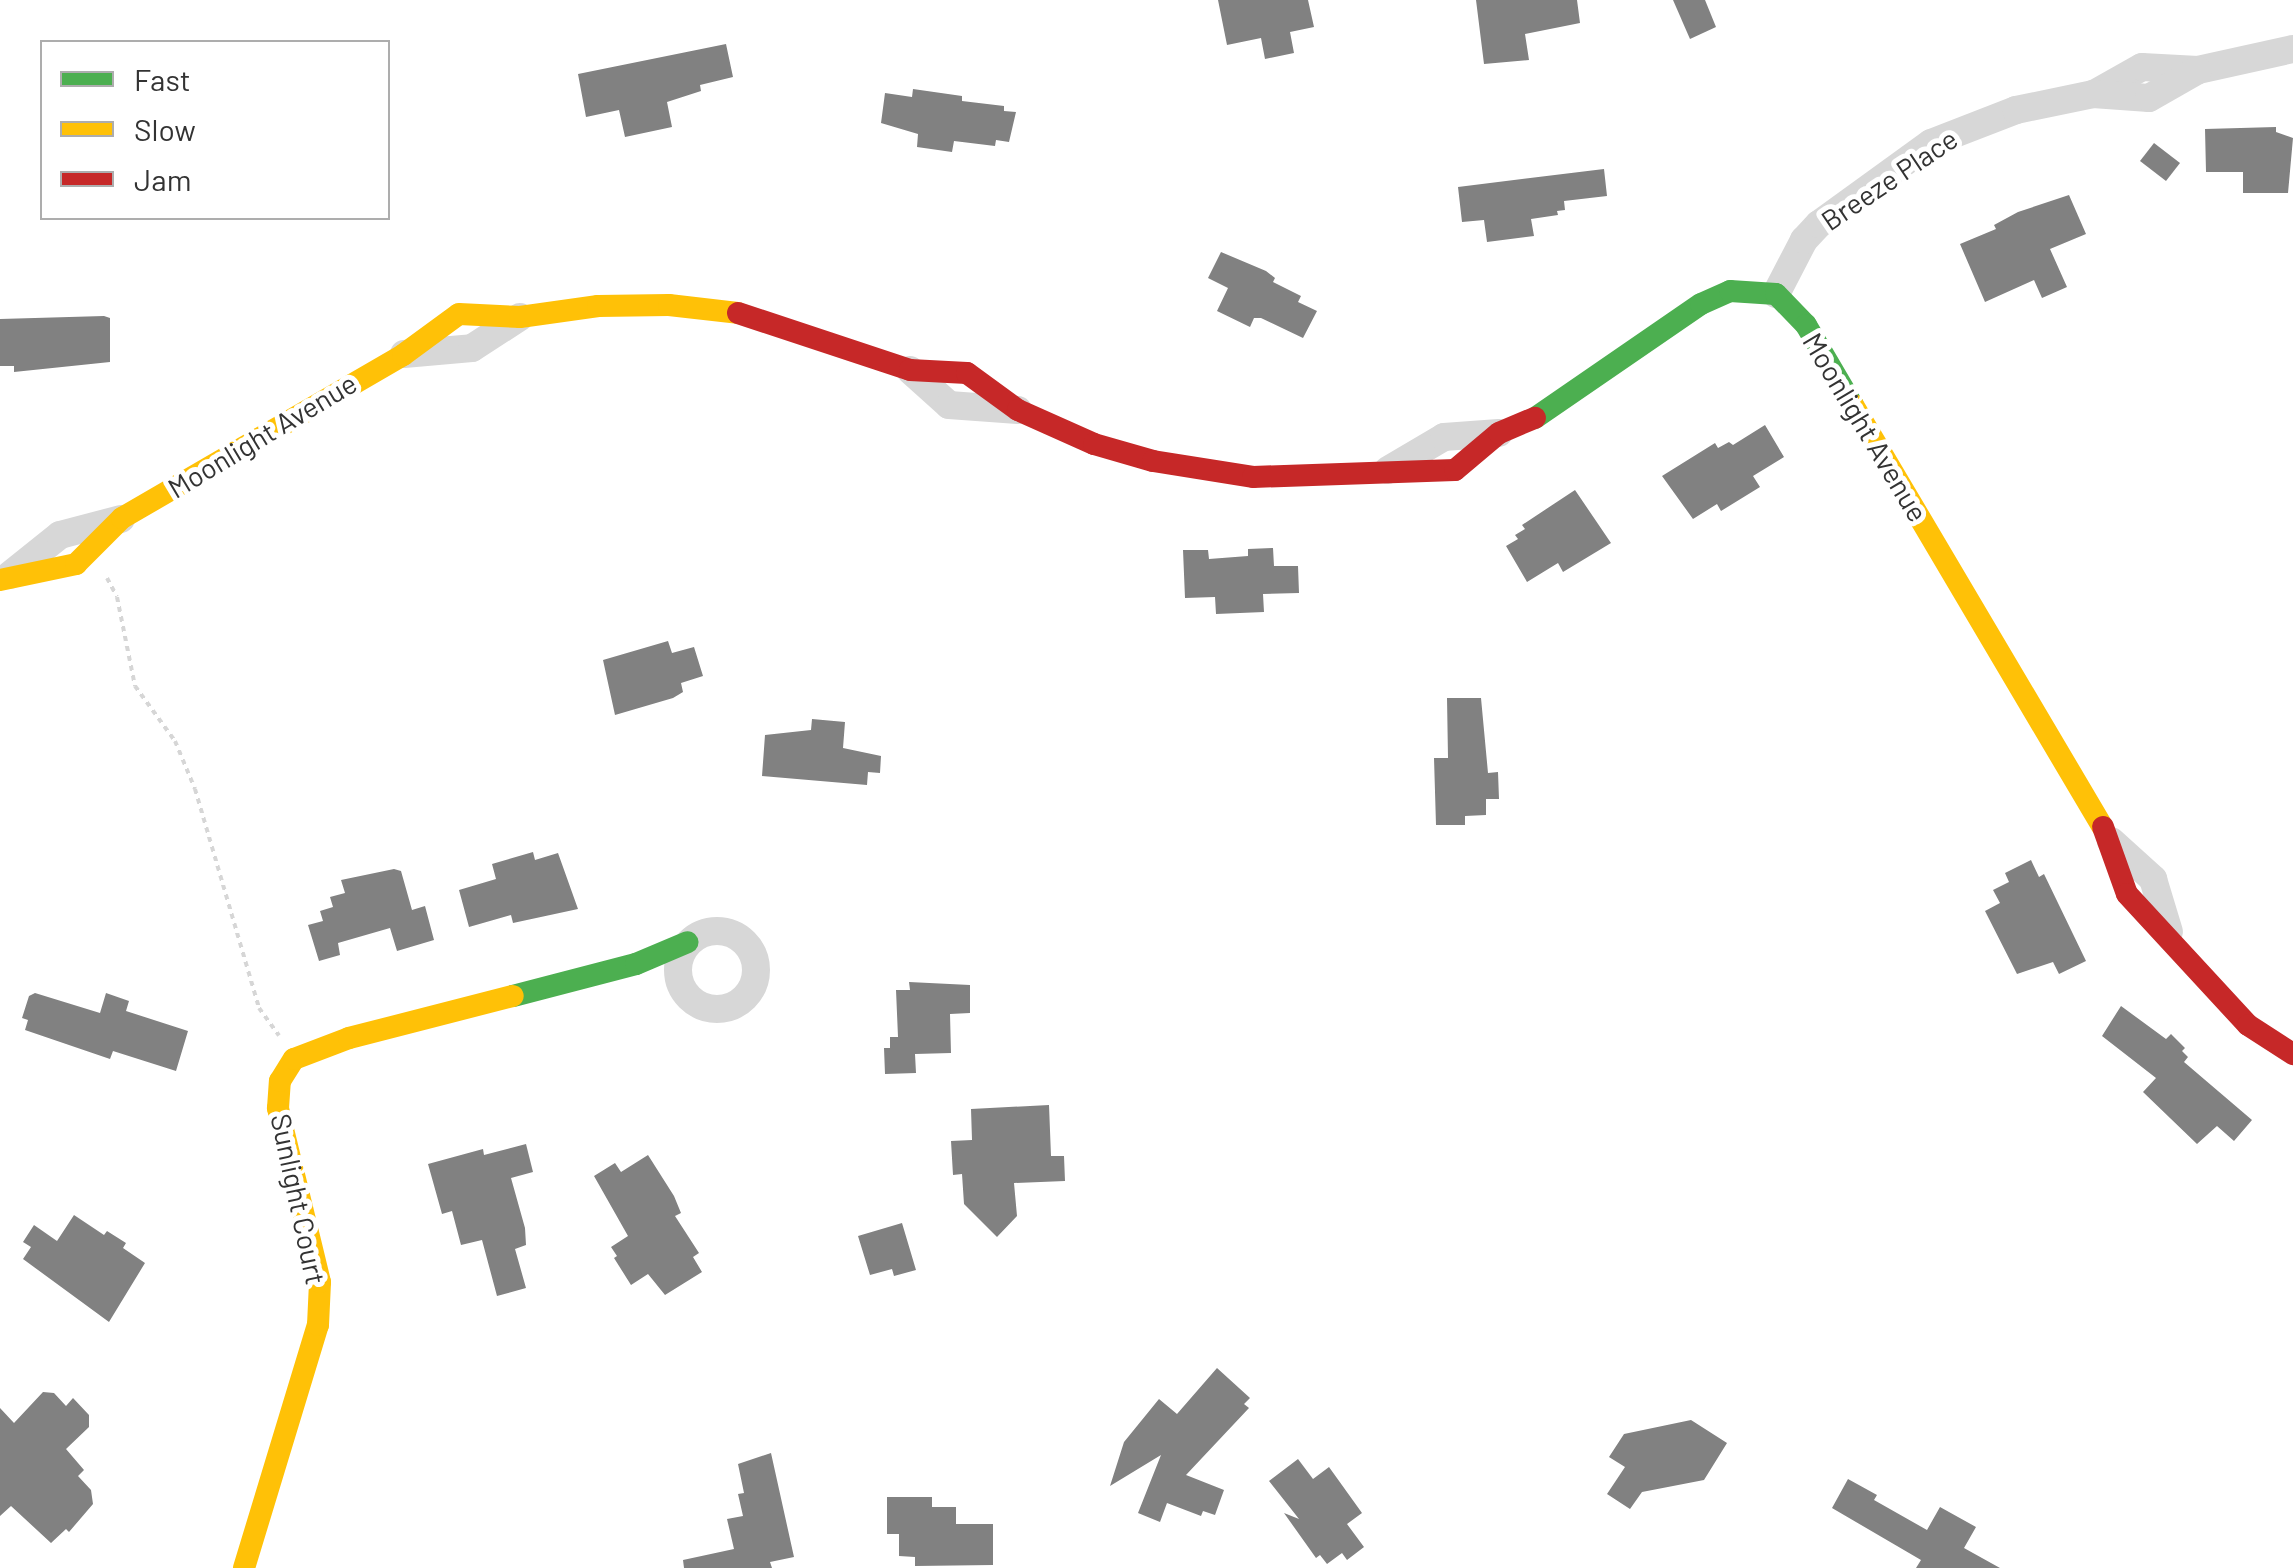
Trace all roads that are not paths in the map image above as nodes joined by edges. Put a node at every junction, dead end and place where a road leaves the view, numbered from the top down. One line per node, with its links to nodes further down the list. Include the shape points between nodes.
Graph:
1 (2293, 49): 2 (street, Breeze Place, via 2198,70 2149,98 2094,94 2016,110 1931,143 1819,224)
2 (1776, 294): 7 (street, Moonlight Avenue, via 1730,290 1701,304 1539,416); 11 (street, Moonlight Avenue, via 1806,325)
3 (520, 317): 4 (street, Moonlight Avenue, via 472,348); 5 (street, Moonlight Avenue, via 669,304 746,314)
4 (403, 354): 9 (street, Moonlight Avenue)
5 (910, 370): 6 (street, Moonlight Avenue, via 949,405)
6 (1018, 410): 8 (street, Moonlight Avenue, via 1094,444 1208,472 1321,478)
7 (1499, 433): 8 (street, Moonlight Avenue, via 1444,437)
8 (1388, 470)
9 (122, 518): 10 (street, Moonlight Avenue, via 60,535)
10 (5, 578)
11 (2111, 840): 12 (street, Moonlight Avenue, via 2153,879)
12 (2164, 926): 14 (street, Moonlight Avenue, via 2202,980 2248,1025)
13 (660, 968): 13 (street, via 710,930 736,935 753,954 755,980 741,1001 716,1010 692,1000); 15 (street, Sunlight Court, via 348,1038 294,1059 280,1081 278,1108 315,1251 318,1325)
14 (2293, 1054)
15 (244, 1568)

